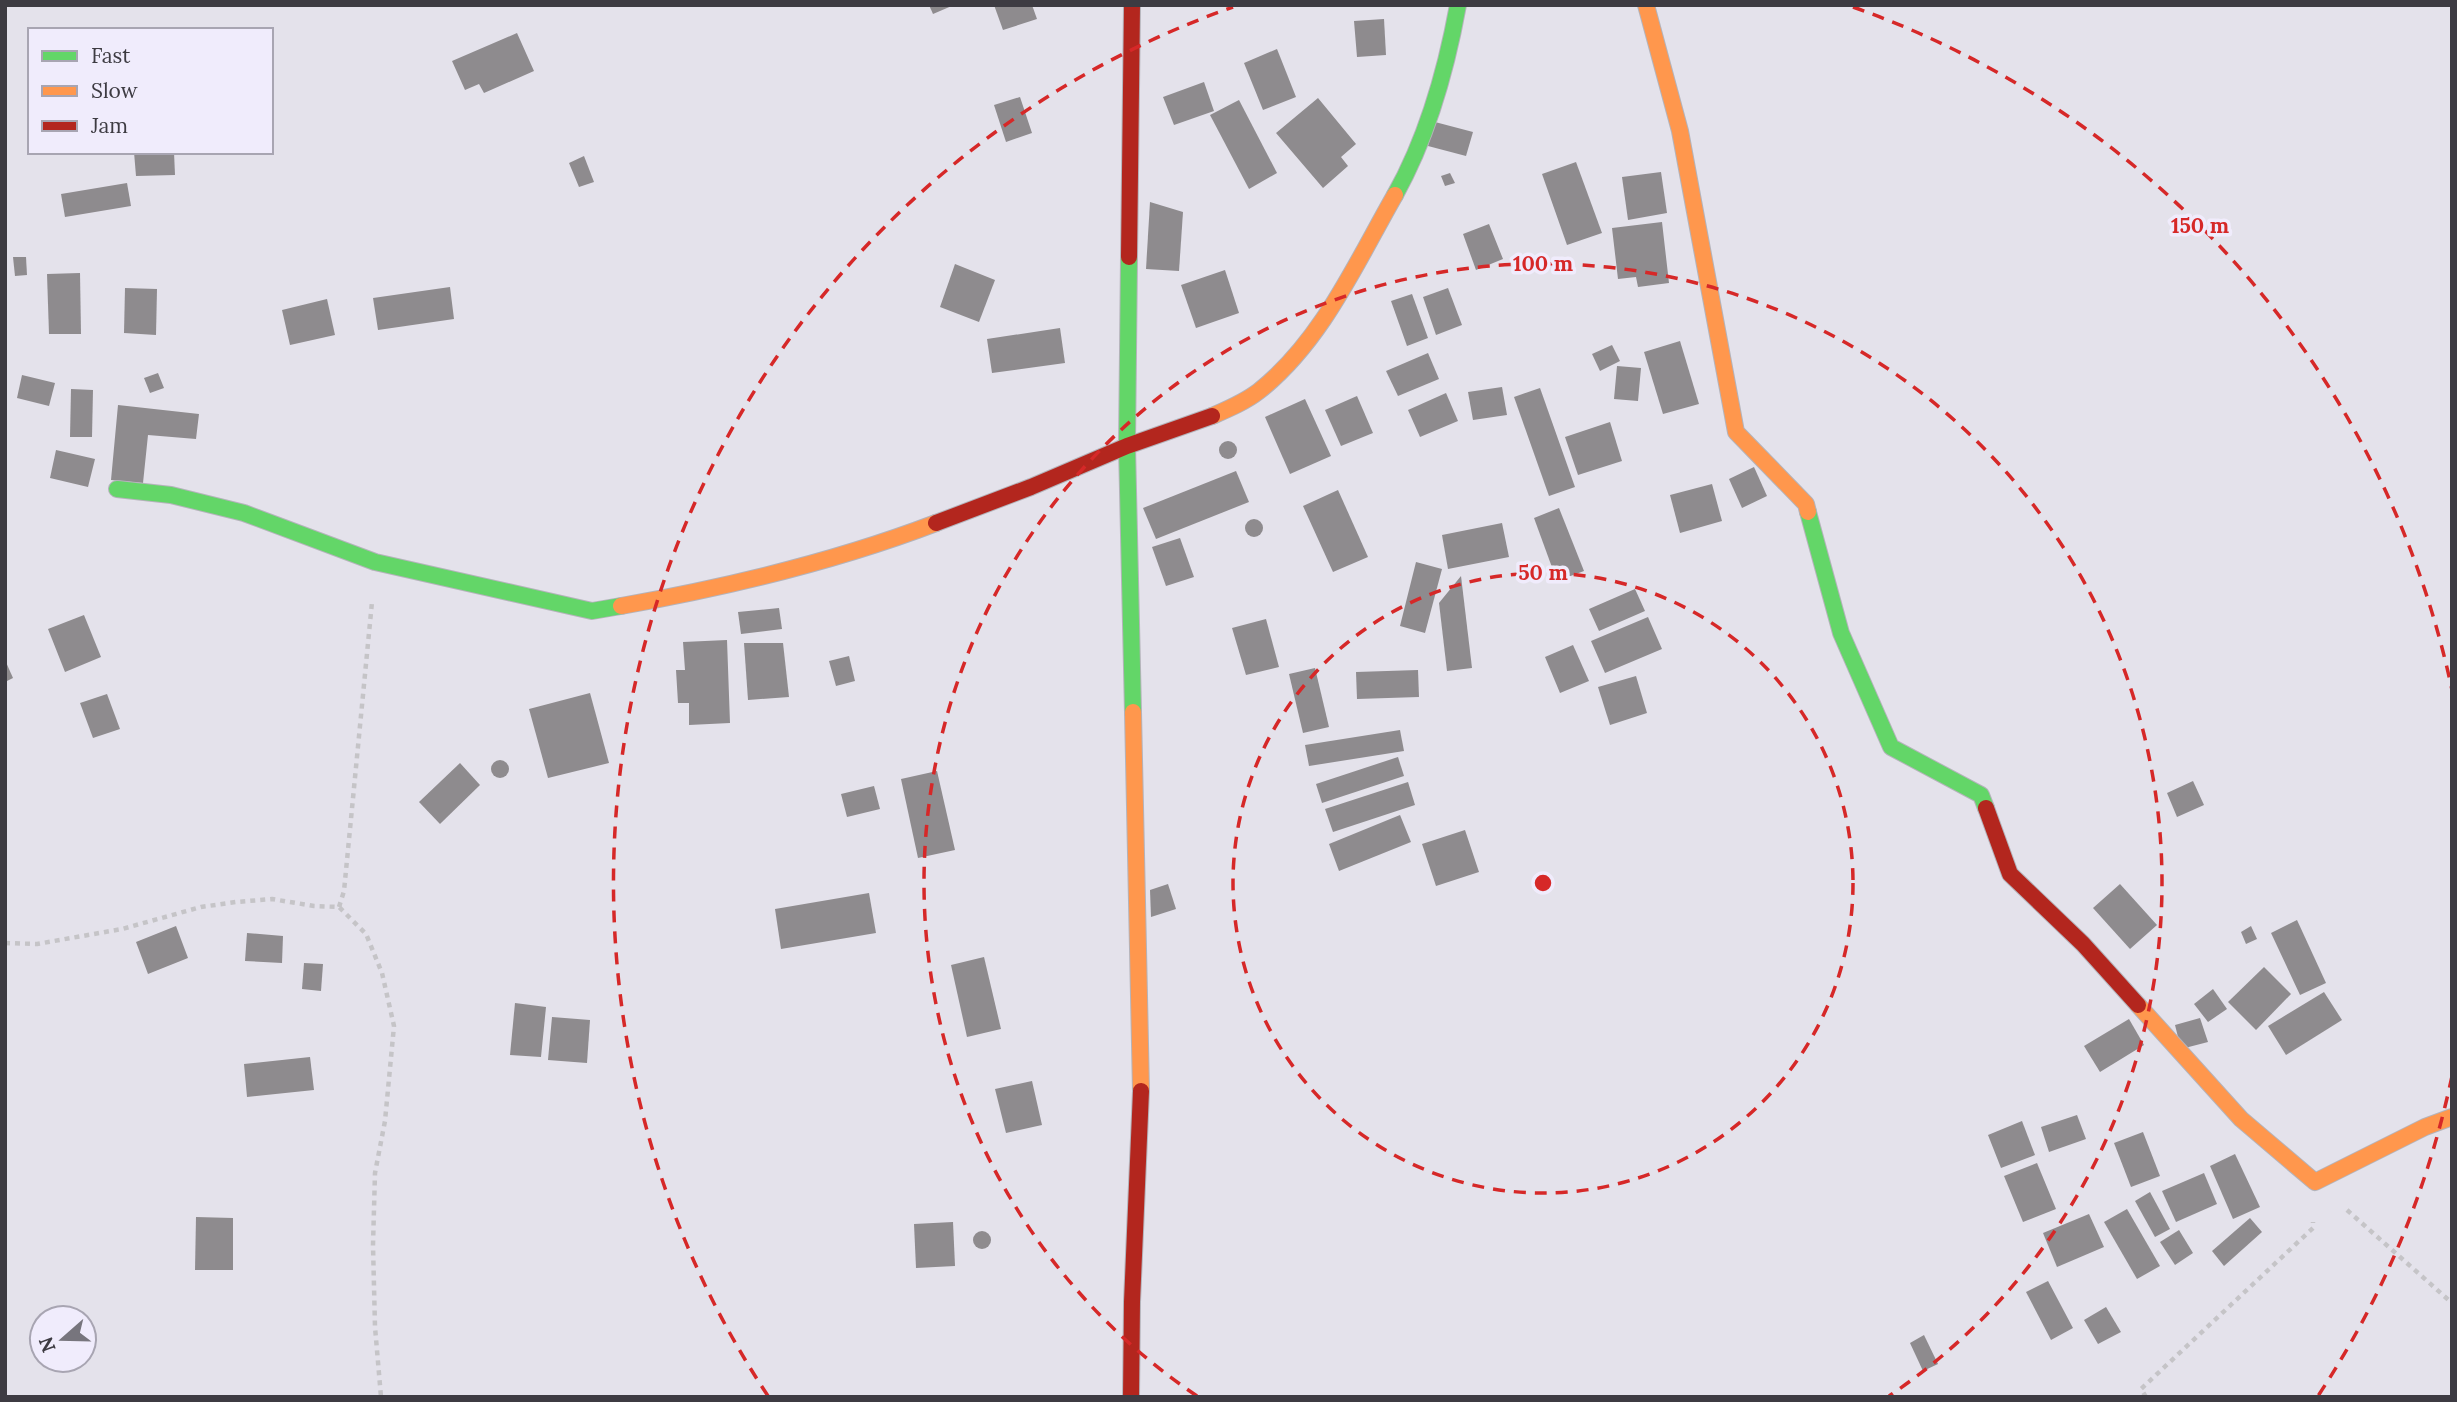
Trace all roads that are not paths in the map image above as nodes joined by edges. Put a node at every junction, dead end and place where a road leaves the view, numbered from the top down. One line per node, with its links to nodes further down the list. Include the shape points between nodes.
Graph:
1 (1132, 5): 4 (street)
2 (1458, 5): 4 (street, via 1449,57 1429,122 1325,317 1297,355 1259,391 1233,407)
3 (1646, 5): 6 (street, via 1680,131 1736,432 1805,504 1841,633 1891,747 1982,795 2010,874 2083,944 2241,1119 2315,1182)
4 (1127, 446): 5 (street, via 898,538 812,565 691,594 592,611 375,562 244,513 172,495); 7 (street, via 1141,1103)
5 (117, 489)
6 (2452, 1117)
7 (1131, 1397)

